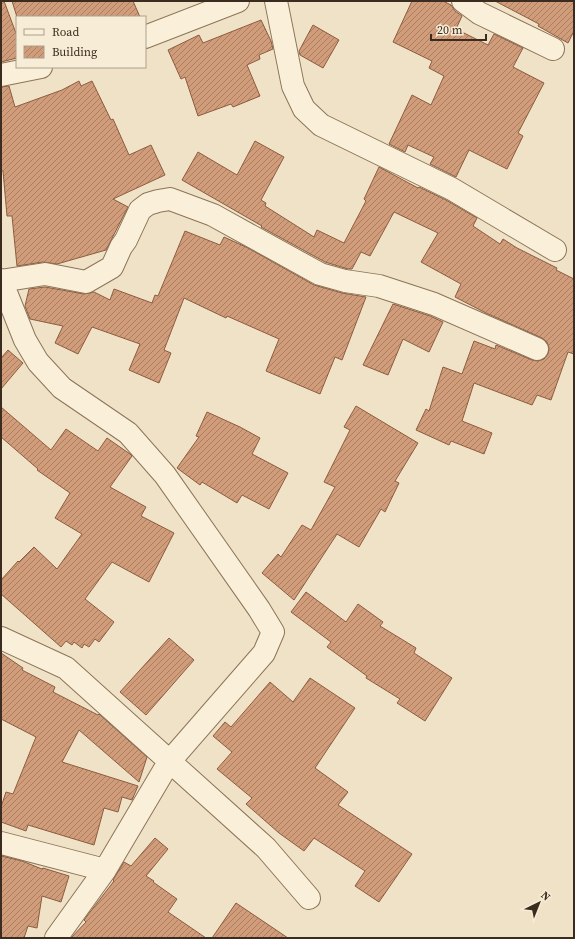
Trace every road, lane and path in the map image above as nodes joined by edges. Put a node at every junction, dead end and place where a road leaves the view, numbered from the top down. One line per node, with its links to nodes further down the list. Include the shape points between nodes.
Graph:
1 (238, 1): 4 (street)
2 (276, 1): 8 (street, via 293,86 304,109 321,125 452,189)
3 (463, 1): 5 (street, via 479,13)
4 (146, 37)
5 (553, 48)
6 (37, 68): 7 (street)
7 (1, 76)
8 (555, 250)
9 (1, 280): 10 (street, via 45,274 86,282 112,267 140,210 148,204 170,199 213,215 320,274 379,286 434,304); 12 (street, via 25,340 38,362 62,388 128,433 165,475 273,632 264,653)
10 (536, 349)
11 (1, 638): 12 (street, via 66,668)
12 (169, 762): 14 (street); 15 (street, via 266,848)
13 (1, 843): 14 (street)
14 (105, 870): 16 (street)
15 (309, 898)
16 (56, 938)

